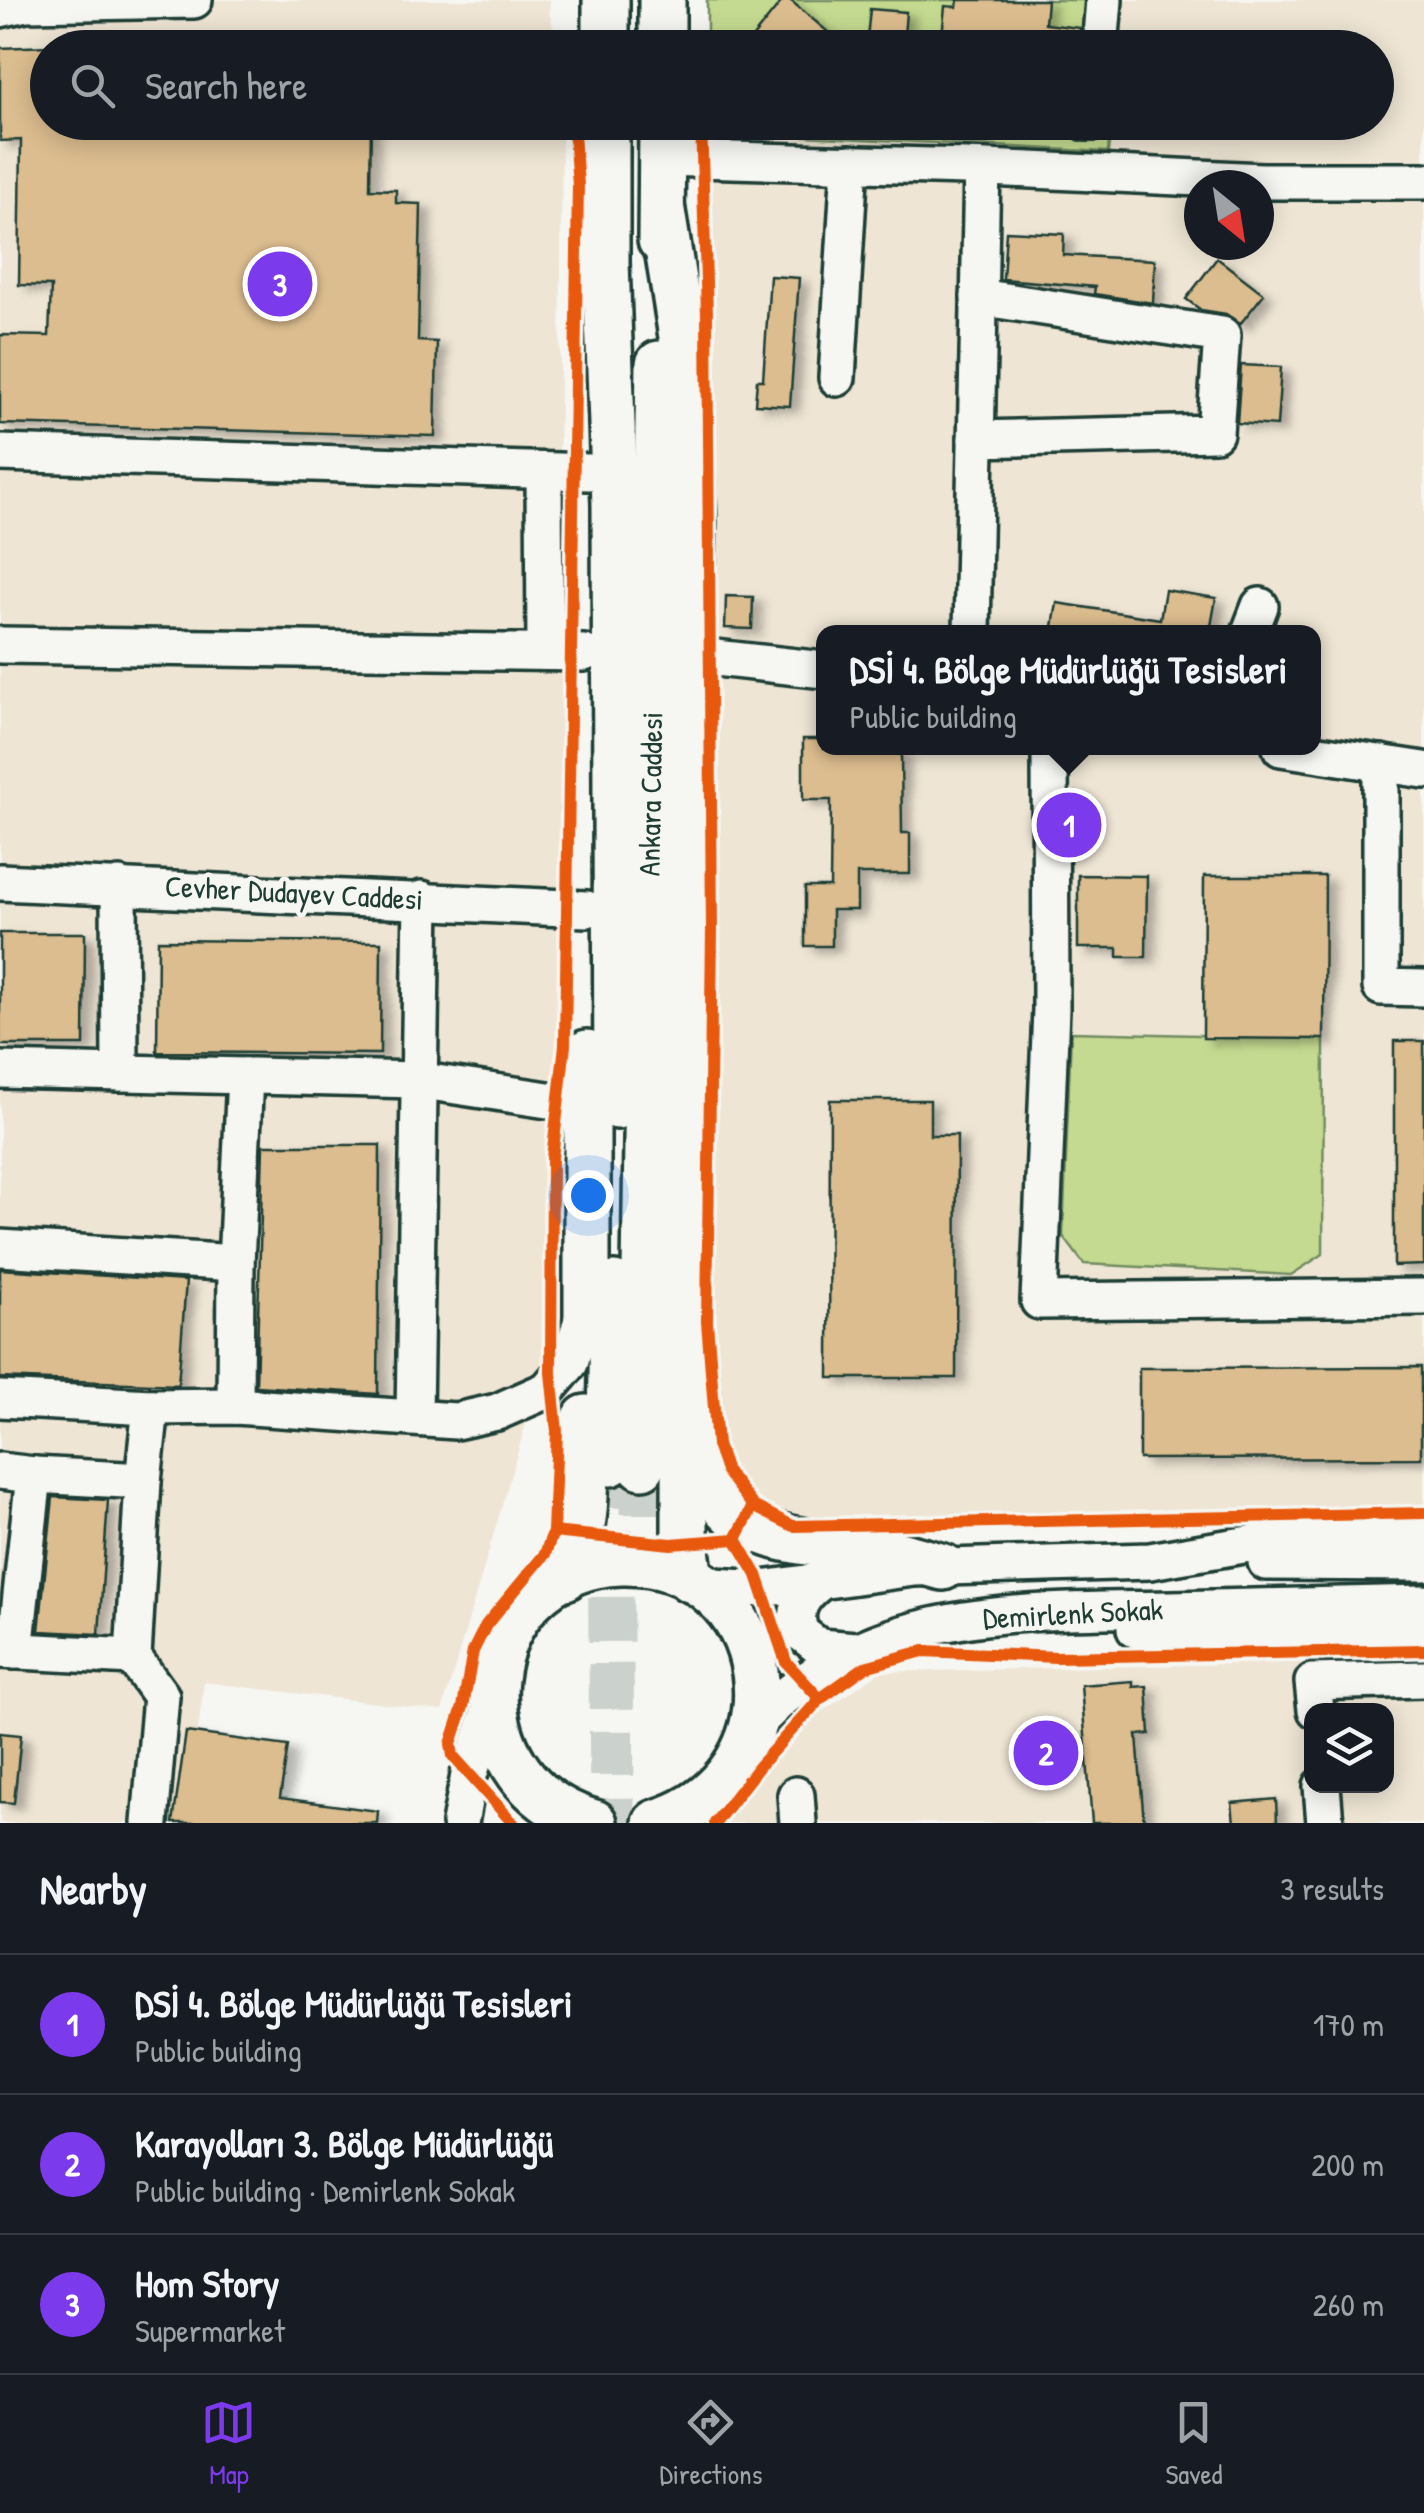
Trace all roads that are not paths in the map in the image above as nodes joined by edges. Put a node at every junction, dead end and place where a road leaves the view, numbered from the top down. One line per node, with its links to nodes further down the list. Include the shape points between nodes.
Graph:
1 (1, 0): 6 (street)
2 (194, 0): 6 (street)
3 (606, 0): 7 (main road)
4 (662, 0): 8 (main road)
5 (1104, 0): 9 (street)
6 (0, 9)
7 (606, 30)
8 (662, 30)
9 (1102, 30)
10 (606, 140): 16 (main road, Ankara Caddesi)
11 (662, 140): 12 (street); 15 (main road, Ankara Caddesi)
12 (850, 163): 13 (street); 18 (street)
13 (982, 168): 14 (street, via 1262,182); 17 (street)
14 (1424, 180)
15 (662, 210): 16 (main road, Ankara Caddesi, via 626,1464); 26 (main road, via 687,368)
16 (606, 262): 22 (main road)
17 (979, 297): 19 (street); 19 (street, via 1222,335 1215,433)
18 (837, 378)
19 (976, 439): 23 (street)
20 (0, 453): 21 (street)
21 (544, 471): 22 (street); 25 (street)
22 (589, 472): 25 (main road)
23 (972, 625)
24 (0, 645): 25 (street)
25 (564, 653): 35 (main road)
26 (689, 655): 27 (street); 47 (main road)
27 (816, 669)
28 (1321, 754): 30 (street)
29 (1050, 755): 44 (street, via 1051,1008 1038,1301)
30 (1381, 763): 31 (street); 36 (street, via 1381,987)
31 (1424, 770)
32 (0, 882): 33 (street, Cevher Dudayev Caddesi)
33 (119, 886): 34 (street, Cevher Dudayev Caddesi); 38 (street)
34 (422, 899): 35 (street, Cevher Dudayev Caddesi); 40 (street)
35 (587, 909): 41 (main road)
36 (1424, 988)
37 (0, 1070): 38 (street)
38 (120, 1073): 39 (street)
39 (245, 1076): 40 (street); 43 (street)
40 (417, 1080): 41 (street); 50 (street)
41 (587, 1106): 45 (main road)
42 (0, 1248): 43 (street)
43 (236, 1263): 48 (street)
44 (1424, 1297)
45 (587, 1300): 50 (street, via 570,1363 547,1390 484,1415); 57 (main road, via 584,1498 575,1559)
46 (0, 1399): 49 (street)
47 (686, 1403): 56 (main road, via 707,1477 744,1524 778,1538); 58 (main road, via 684,1543)
48 (235, 1406): 49 (street); 50 (street)
49 (150, 1408): 52 (street)
50 (414, 1418)
51 (17, 1473): 52 (street); 64 (street)
52 (143, 1481): 65 (street)
53 (1424, 1532): 54 (street, via 1273,1540)
54 (1150, 1561): 55 (street, Demirlenk Sokak); 56 (street)
55 (1424, 1562)
56 (944, 1567): 59 (street)
57 (565, 1577): 58 (main road, via 618,1562 656,1566); 67 (main road, via 516,1620 498,1659)
58 (695, 1582): 59 (street, via 745,1589); 69 (main road, via 733,1617 751,1651 758,1689)
59 (819, 1583): 63 (street, via 800,1600 801,1634 819,1647)
60 (1424, 1603): 61 (street, Demirlenk Sokak)
61 (1035, 1612): 62 (street, via 1156,1632); 63 (street, Demirlenk Sokak, via 940,1624)
62 (1424, 1630)
63 (856, 1650): 69 (street, Demirlenk Sokak, via 804,1680)
64 (7, 1651): 65 (street)
65 (133, 1657): 73 (street, via 161,1696)
66 (1424, 1679): 68 (street, via 1314,1682)
67 (493, 1702): 72 (main road, via 500,1740 518,1774); 74 (street)
68 (1316, 1703)
69 (754, 1727): 71 (main road)
70 (1323, 1793): 76 (street)
71 (704, 1810): 75 (main road)
72 (574, 1820)
73 (150, 1823)
74 (460, 1823)
75 (656, 1823)
76 (1325, 1823)

